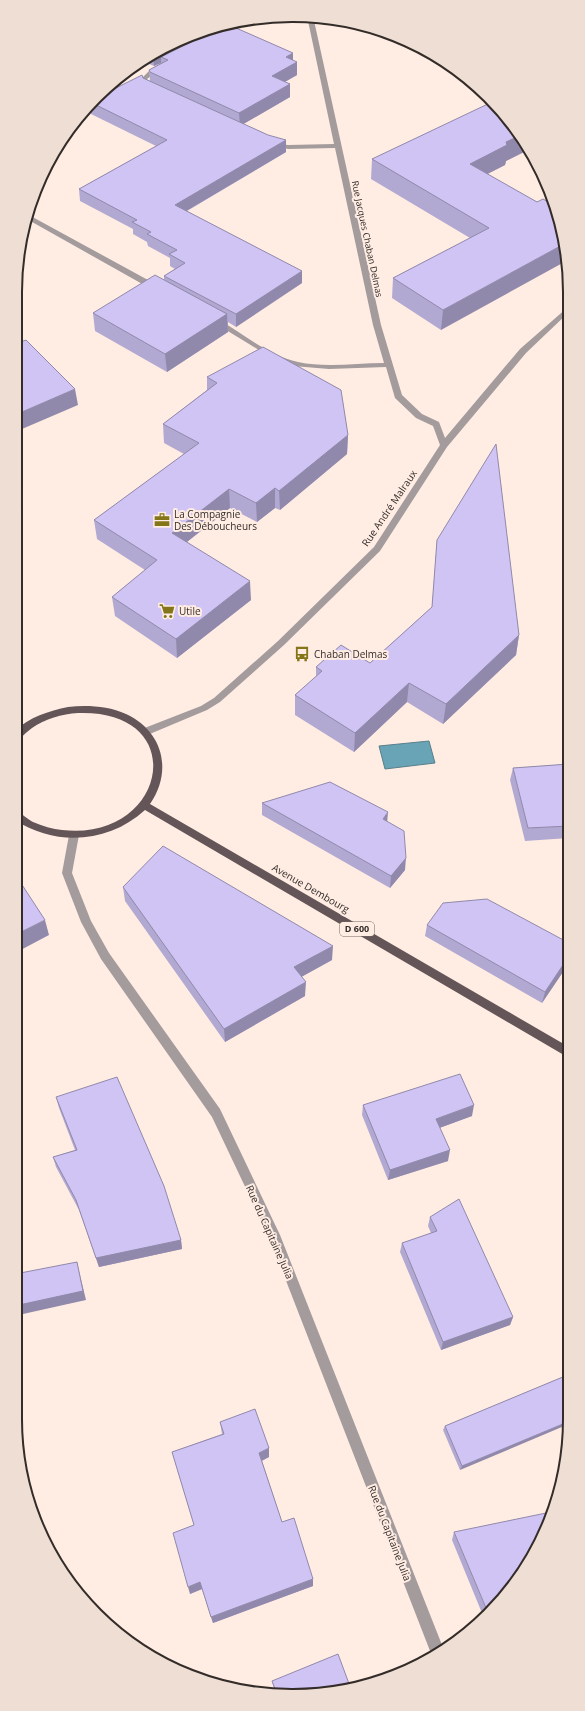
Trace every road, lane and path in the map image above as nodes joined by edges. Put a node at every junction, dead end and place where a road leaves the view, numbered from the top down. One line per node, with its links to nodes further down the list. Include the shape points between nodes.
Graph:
1 (312, 23): 5 (street, Rue Jacques Chaban Delmas)
2 (165, 64): 3 (street, via 152,71 144,80 148,87)
3 (154, 90)
4 (264, 142): 5 (street, via 288,147)
5 (338, 146): 10 (street, Rue Jacques Chaban Delmas)
6 (32, 219): 7 (street)
7 (166, 293)
8 (563, 314): 11 (street, Rue André Malraux, via 523,351)
9 (207, 316): 10 (street, via 296,364)
10 (388, 365): 11 (street, Rue Jacques Chaban Delmas, via 398,396 419,416 436,424)
11 (444, 445): 13 (street, Rue André Malraux, via 377,549 281,643 217,700 204,708)
12 (22, 731): 13 (main road, via 59,712 83,709 107,712 128,719)
13 (145, 732): 14 (main road, via 156,748 160,767 156,787)
14 (144, 805): 16 (main road, via 125,821); 17 (main road, Avenue Dembourg / D 600)
15 (22, 821): 16 (main road, via 48,832)
16 (74, 835): 18 (street, Rue du Capitaine Julia, via 67,873 86,922 105,956 216,1113 274,1235)
17 (563, 1049)
18 (436, 1648)

